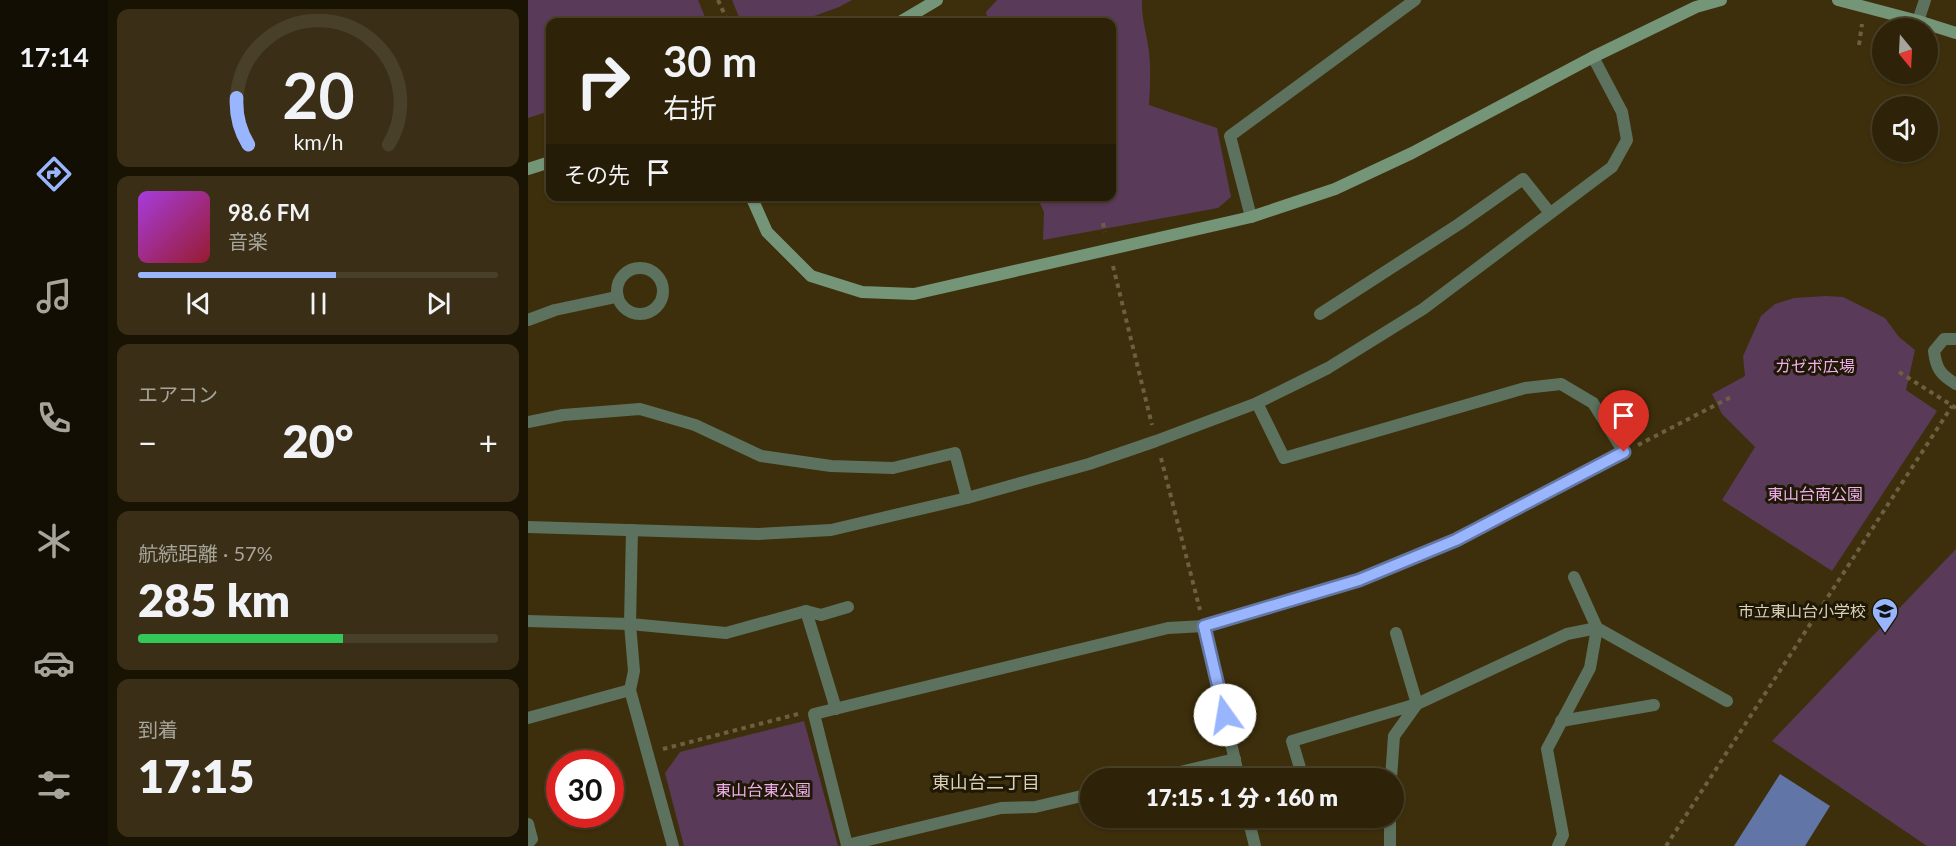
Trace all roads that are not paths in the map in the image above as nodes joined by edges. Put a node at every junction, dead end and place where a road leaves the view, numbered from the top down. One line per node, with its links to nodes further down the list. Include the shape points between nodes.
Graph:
1 (937, 0): 6 (street)
2 (1415, 0): 16 (street, via 1230,136)
3 (1721, 0): 11 (street, via 1696,7)
4 (1838, 0): 7 (street)
5 (1925, 0): 8 (street)
6 (907, 18)
7 (1907, 18)
8 (1919, 18)
9 (1938, 27): 10 (street)
10 (1956, 33)
11 (1593, 57): 15 (street, via 1622,112 1627,140 1612,167); 16 (street, via 1412,153 1335,189)
12 (546, 163): 13 (street)
13 (528, 169)
14 (753, 201): 16 (street, via 767,232 811,276 862,292 914,294)
15 (1550, 213): 18 (street, via 1523,179); 22 (street, via 1423,309 1328,368)
16 (1251, 217)
17 (616, 297): 19 (street)
18 (1320, 314)
19 (528, 320)
20 (1956, 339): 21 (street, via 1944,339 1934,351 1935,366)
21 (1956, 384)
22 (1257, 403): 24 (street, via 1089,464); 32 (street, via 1284,458 1525,388 1561,384 1593,403 1624,452 1456,540 1359,580)
23 (528, 422): 24 (street, via 640,409 695,425 762,456 831,466 893,468 955,453)
24 (968, 498): 26 (street, via 831,530 758,534)
25 (528, 528): 26 (street)
26 (632, 530): 31 (street)
27 (1574, 577): 33 (street)
28 (848, 607): 29 (street, via 821,615)
29 (806, 611): 31 (street, via 726,633); 39 (street)
30 (528, 621): 31 (street)
31 (630, 624): 35 (street, via 634,671)
32 (1204, 626): 39 (street, via 1168,628); 42 (street)
33 (1598, 627): 36 (street); 37 (street, via 1567,634); 41 (street, via 1590,668)
34 (1396, 633): 37 (street)
35 (630, 690): 40 (street); 52 (street)
36 (1727, 701)
37 (1418, 704): 45 (street, via 1292,741); 46 (street, via 1394,736)
38 (1654, 705): 41 (street)
39 (836, 709): 47 (street, via 814,714 846,845 1001,808 1035,807)
40 (528, 718)
41 (1562, 721): 55 (street, via 1547,749 1563,835)
42 (1235, 759): 43 (street); 44 (street)
43 (1197, 768)
44 (1237, 768)
45 (1300, 768)
46 (1391, 768)
47 (1080, 796)
48 (528, 824): 51 (street, via 532,839)
49 (1250, 828): 53 (street)
50 (1390, 828): 54 (street)
51 (528, 843)
52 (673, 846)
53 (1255, 846)
54 (1390, 846)
55 (1558, 846)

